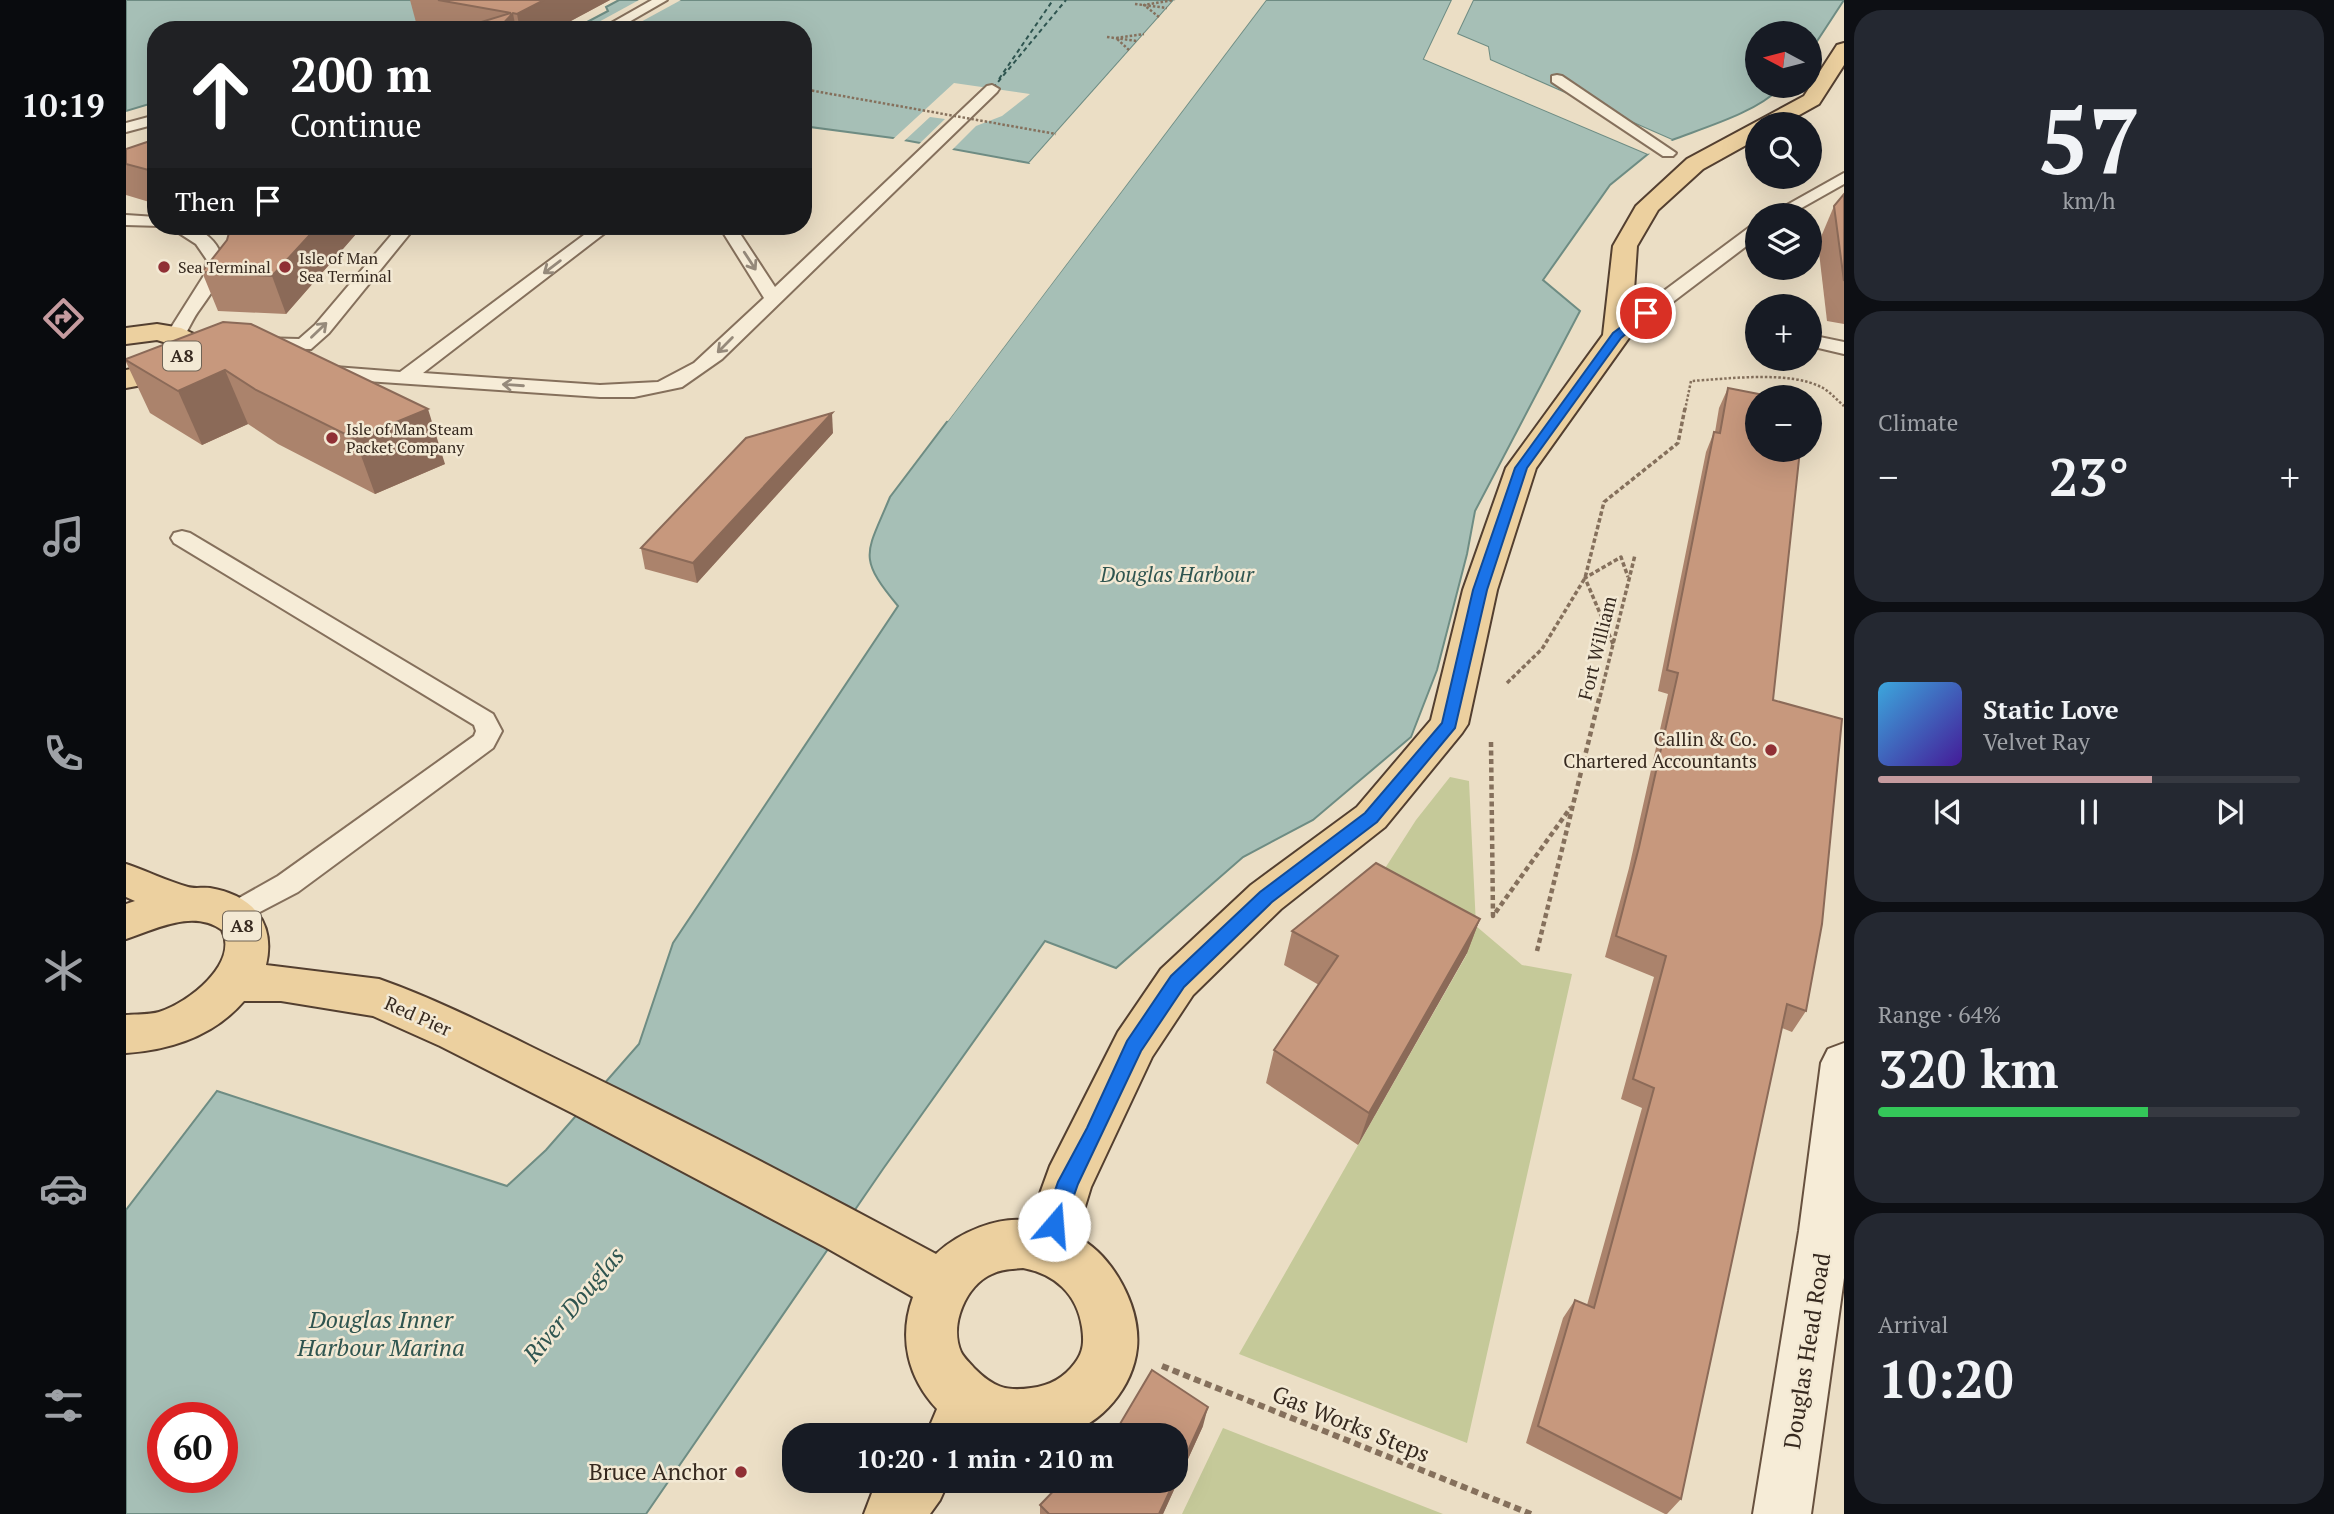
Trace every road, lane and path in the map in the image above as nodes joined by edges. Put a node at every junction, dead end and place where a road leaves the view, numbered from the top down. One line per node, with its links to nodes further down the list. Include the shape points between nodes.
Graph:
1 (661, 0): 7 (lane)
2 (1174, 0): 4 (path)
3 (1135, 4): 4 (path)
4 (1144, 5): 5 (path); 6 (path)
5 (1167, 8)
6 (1158, 17)
7 (622, 21)
8 (1144, 34): 10 (path)
9 (1107, 37): 10 (path)
10 (1116, 38): 11 (path); 13 (path)
11 (1137, 41)
12 (1844, 49): 17 (main road, via 1812,100)
13 (1129, 50)
14 (1557, 79): 22 (lane)
15 (992, 89): 32 (lane)
16 (812, 91): 20 (path, bridge)
17 (1790, 112)
18 (147, 122): 19 (lane)
19 (126, 128)
20 (1056, 134)
21 (1745, 137): 35 (main road, via 1695,164 1648,206 1625,246)
22 (1668, 153)
23 (1844, 178): 24 (lane)
24 (1799, 203)
25 (126, 220): 26 (lane)
26 (147, 221)
27 (196, 235): 36 (lane, via 213,251 215,276 189,310)
28 (401, 235): 33 (lane)
29 (594, 235): 43 (lane, one-way to 43)
30 (733, 235): 32 (lane, one-way to 32)
31 (1745, 239): 35 (lane)
32 (774, 297): 43 (lane, one-way to 43, via 699,370 673,386 600,391)
33 (340, 308): 37 (lane, one-way to 33, via 304,345)
34 (132, 333): 36 (main road, A8)
35 (1617, 335): 63 (main road, via 1521,468 1480,590 1449,724 1371,817 1266,897 1177,982 1133,1046 1068,1182)
36 (190, 339): 41 (main road, A8, via 180,360)
37 (242, 343)
38 (1822, 343): 39 (lane)
39 (1844, 348)
40 (201, 367): 41 (lane)
41 (164, 369): 44 (main road, A8)
42 (297, 370): 43 (lane)
43 (404, 378)
44 (126, 379)
45 (1844, 406): 48 (path, via 1821,386 1745,378 1690,381 1678,443 1604,502)
46 (182, 538): 56 (lane, via 484,720 489,731 484,742 299,877)
47 (1635, 555): 49 (path, Fort William)
48 (1585, 578): 49 (path, via 1621,557); 50 (path); 51 (path, via 1542,649)
49 (1629, 580): 50 (path, Fort William)
50 (1613, 645): 53 (path, Fort William)
51 (1499, 692)
52 (1491, 740): 53 (path, via 1493,916)
53 (1571, 807): 58 (path, Fort William)
54 (126, 880): 55 (main road, A8)
55 (187, 904): 56 (main road, A8, via 213,906); 57 (main road, A8, via 150,911)
56 (233, 915): 59 (main road, A8, via 245,930 248,945)
57 (126, 922)
58 (1537, 951)
59 (233, 983): 60 (main road, A8, via 187,1020 160,1031); 64 (main road, Red Pier, via 281,983 379,998 589,1098)
60 (126, 1034)
61 (1844, 1063): 62 (main road, Douglas Head Road)
62 (1835, 1234): 70 (main road, Douglas Head Road)
63 (1047, 1247): 64 (main road, via 1005,1245 977,1255); 66 (main road, via 1073,1262 1094,1284 1109,1329 1109,1356 1091,1387 1070,1405 1041,1417)
64 (943, 1286): 66 (main road, via 931,1325 932,1344)
65 (1158, 1364): 69 (path, Gas Works Steps)
66 (962, 1420)
67 (910, 1493): 68 (main road)
68 (893, 1514)
69 (1531, 1514)
70 (1782, 1514)

